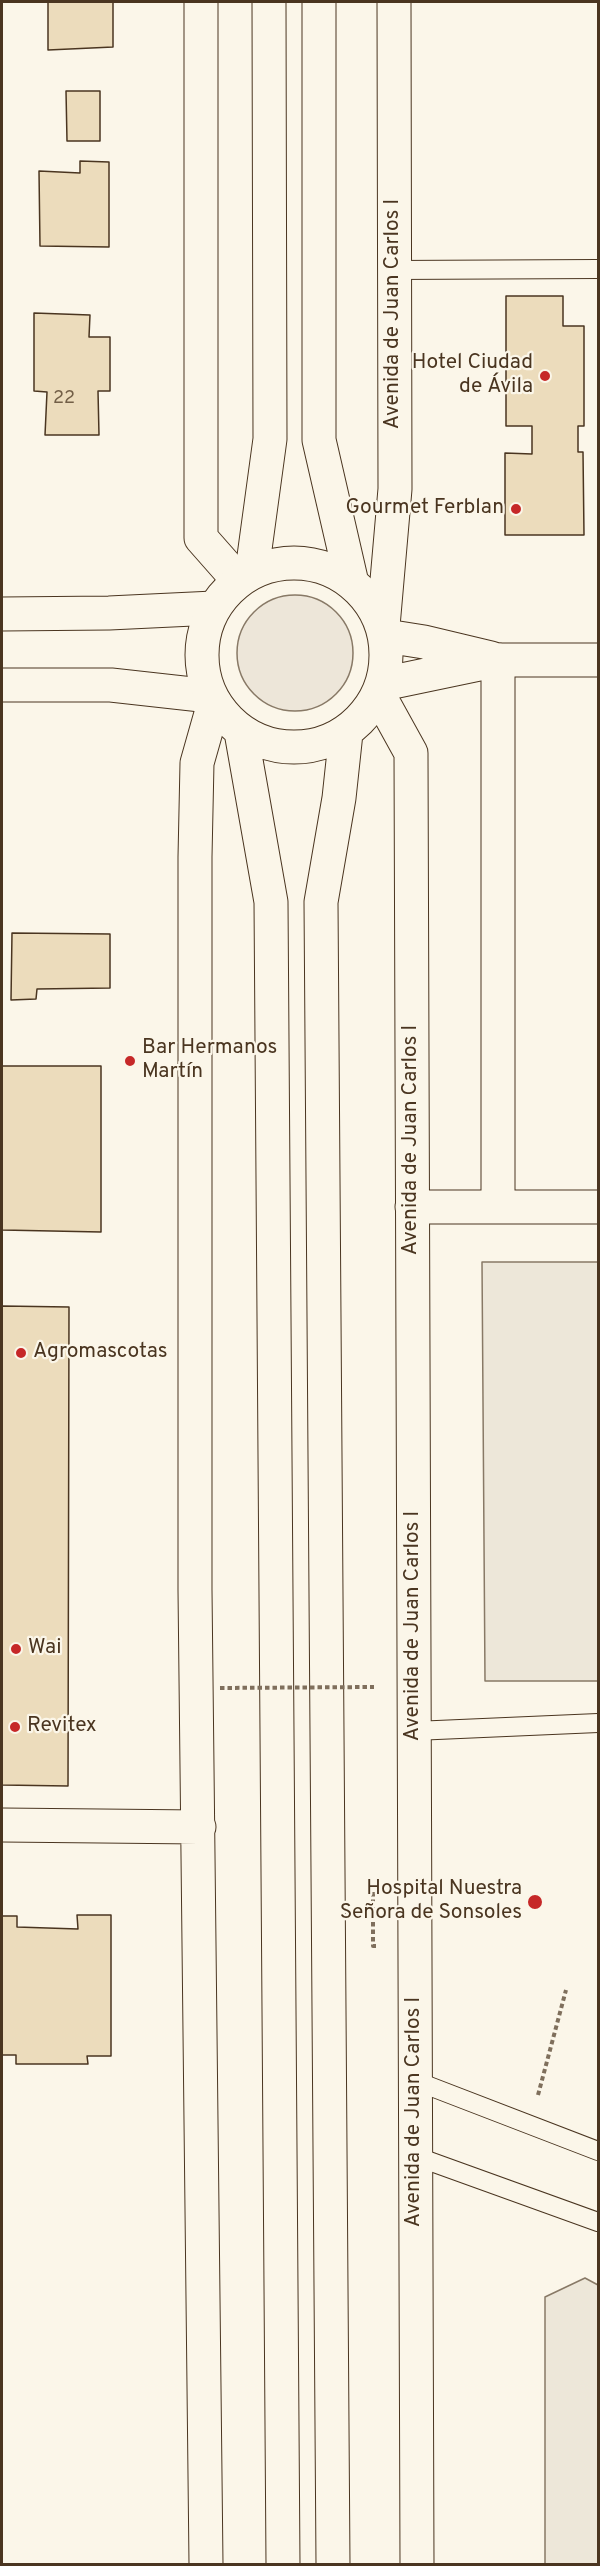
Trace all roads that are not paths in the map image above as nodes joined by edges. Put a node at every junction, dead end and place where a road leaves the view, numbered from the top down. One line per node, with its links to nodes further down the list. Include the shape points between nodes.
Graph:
1 (201, 2): 7 (main road, via 201,538)
2 (269, 2): 7 (main road, via 270,439)
3 (319, 2): 8 (main road, via 319,440)
4 (394, 2): 6 (main road, Avenida de Juan Carlos I)
5 (598, 269): 6 (lane)
6 (394, 270): 11 (main road, Avenida de Juan Carlos I, via 395,489)
7 (245, 575): 8 (main road, via 302,561); 9 (main road)
8 (351, 579): 11 (main road)
9 (214, 608): 10 (main road); 16 (main road, via 201,651)
10 (2, 614)
11 (385, 631): 12 (main road); 15 (main road)
12 (498, 660): 13 (main road); 15 (main road); 19 (main road)
13 (598, 660)
14 (2, 685): 16 (main road, via 111,685)
15 (381, 690): 18 (main road); 21 (main road, Avenida de Juan Carlos I, via 411,753)
16 (212, 700): 17 (main road); 25 (main road, via 198,763 195,857 195,1590)
17 (241, 732): 18 (main road, via 275,747 311,747); 31 (main road, via 271,902)
18 (346, 733): 32 (main road, via 321,902)
19 (498, 1207): 20 (main road); 21 (main road)
20 (598, 1207)
21 (412, 1208): 23 (main road, Avenida de Juan Carlos I)
22 (598, 1723): 23 (lane)
23 (414, 1731): 26 (main road, Avenida de Juan Carlos I)
24 (2, 1826): 25 (main road)
25 (199, 1827): 30 (main road)
26 (416, 2081): 27 (lane); 28 (main road, Avenida de Juan Carlos I)
27 (598, 2151)
28 (415, 2156): 29 (lane); 33 (main road, Avenida de Juan Carlos I)
29 (598, 2222)
30 (206, 2565)
31 (283, 2565)
32 (333, 2565)
33 (417, 2565)

